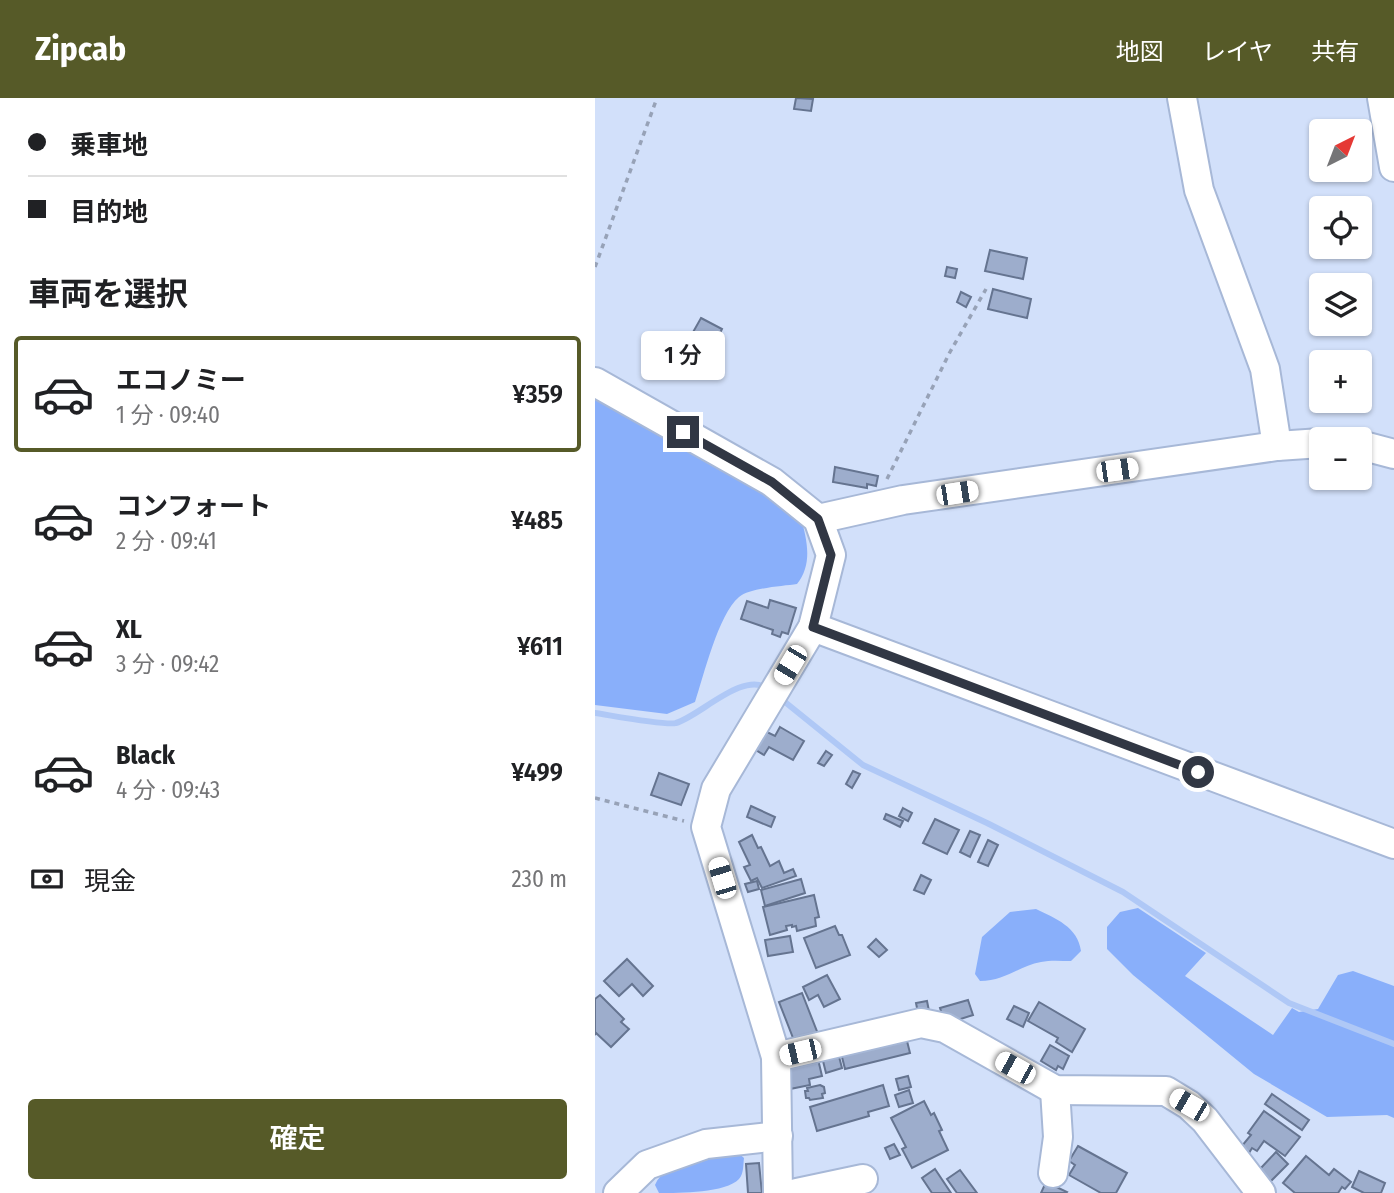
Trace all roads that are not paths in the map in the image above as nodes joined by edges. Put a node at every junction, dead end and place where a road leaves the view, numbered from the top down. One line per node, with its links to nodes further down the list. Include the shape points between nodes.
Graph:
1 (1182, 98): 6 (street, via 1199,190 1265,369)
2 (1382, 98): 3 (street)
3 (1394, 167)
4 (595, 382): 9 (street, via 772,482)
5 (1309, 444): 6 (street)
6 (1277, 446): 9 (street, via 917,498)
7 (1372, 448): 8 (street)
8 (1394, 454)
9 (818, 519): 10 (street, via 831,555)
10 (813, 627): 11 (street); 12 (street, via 716,789 706,827)
11 (1394, 844)
12 (776, 1057): 13 (street, via 921,1023 945,1028); 14 (street)
13 (1055, 1090): 15 (street, via 1058,1137); 20 (street, via 1166,1091 1205,1120)
14 (778, 1136): 17 (street, via 706,1144 647,1165); 18 (street)
15 (1053, 1173)
16 (863, 1179): 19 (street)
17 (618, 1193)
18 (778, 1193)
19 (797, 1193)
20 (1261, 1193)

